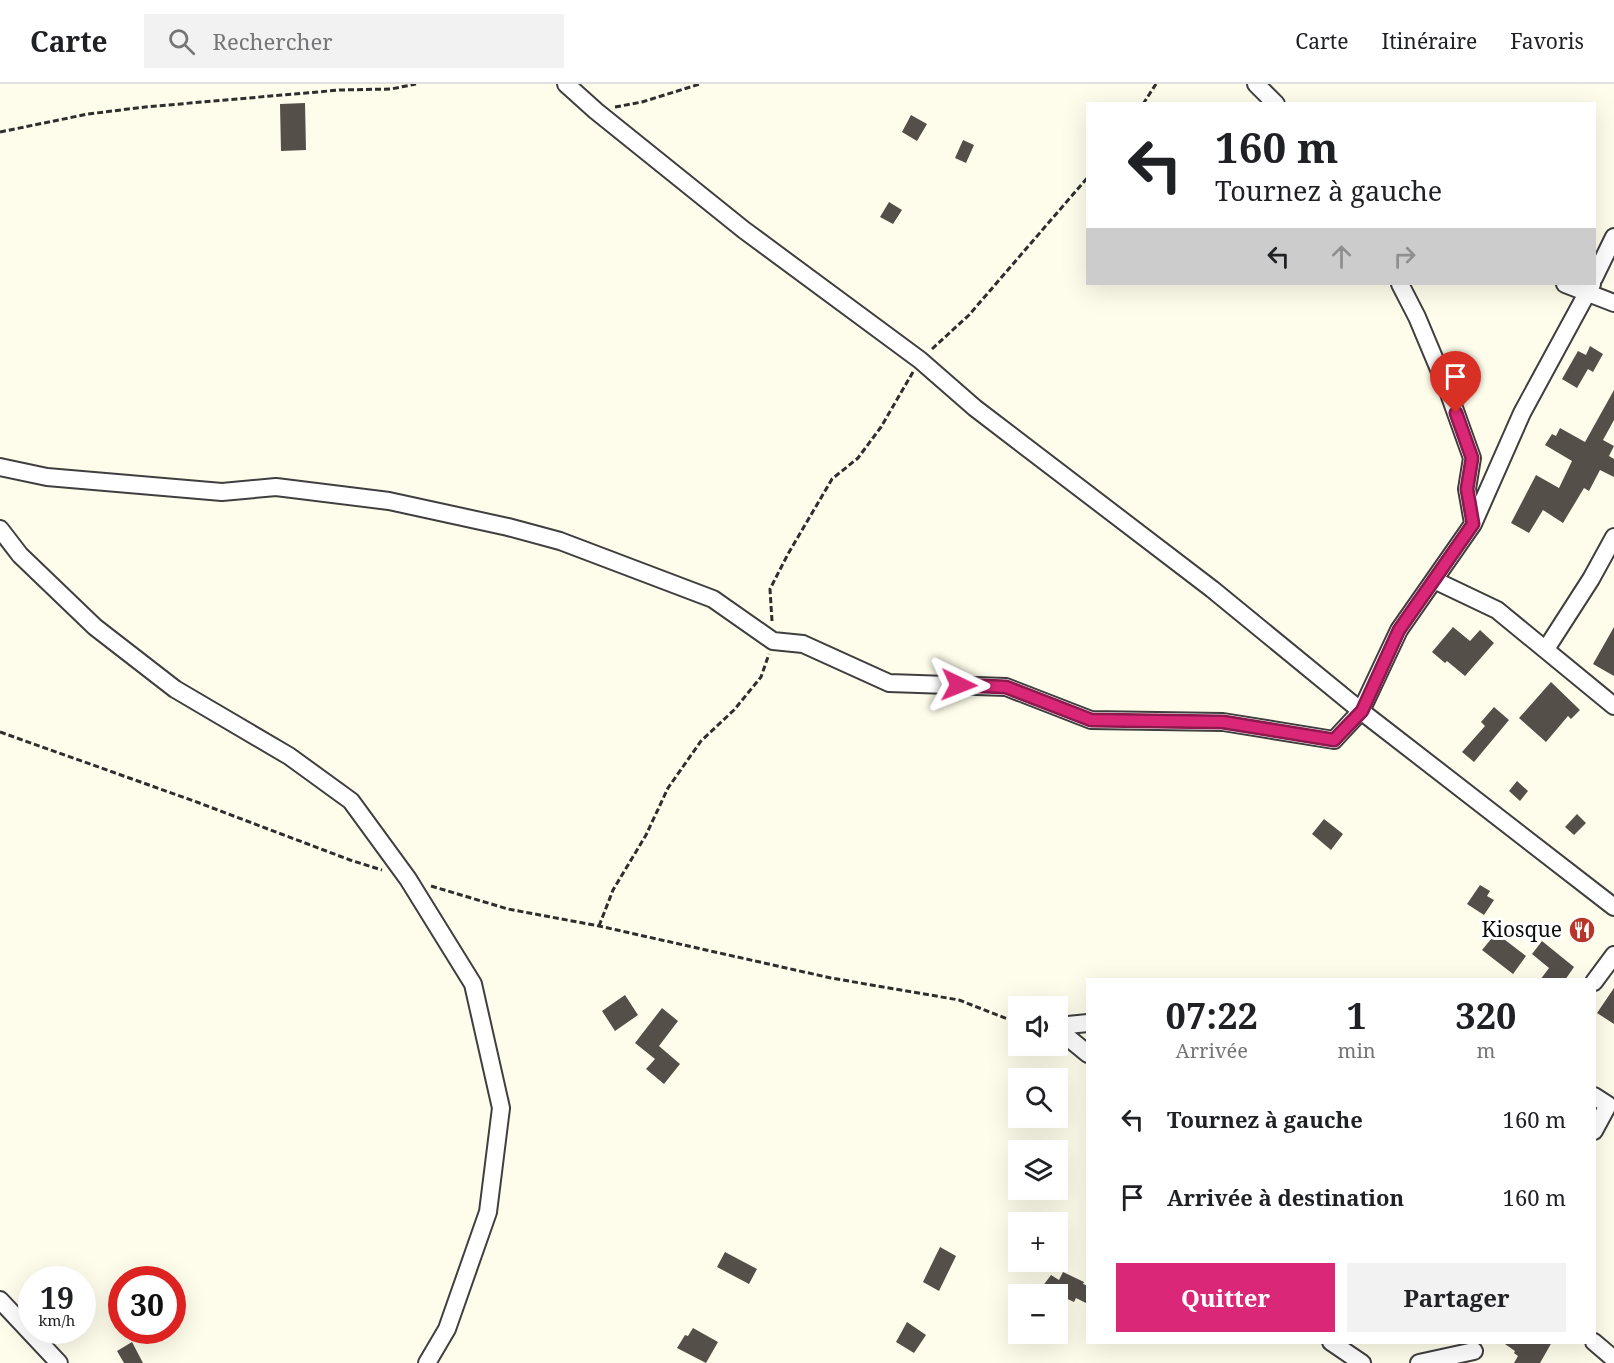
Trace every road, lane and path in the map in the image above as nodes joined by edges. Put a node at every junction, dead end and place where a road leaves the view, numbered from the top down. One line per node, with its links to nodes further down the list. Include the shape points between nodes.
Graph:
1 (416, 84): 9 (path, via 145,107)
2 (566, 84): 8 (street)
3 (700, 84): 8 (path)
4 (1156, 84): 6 (path)
5 (1256, 84): 7 (street)
6 (1144, 102)
7 (1274, 102)
8 (596, 111): 17 (street, via 744,230)
9 (0, 132)
10 (1086, 179): 17 (path, via 969,315)
11 (1614, 237): 12 (street)
12 (1596, 274)
13 (1401, 285): 19 (street, via 1448,391 1472,458 1467,489)
14 (1590, 285): 19 (street, via 1522,413)
15 (1592, 285): 16 (street)
16 (1614, 303)
17 (920, 360): 25 (street, via 975,408 1212,589)
18 (0, 467): 25 (street, via 47,477 222,492 276,487 389,501 508,527 561,541 712,598 773,641 803,644 889,683 1006,687 1091,720 1223,722 1334,740)
19 (1473, 524): 22 (street)
20 (0, 529): 27 (street, via 20,555 95,627 175,690 289,756 351,801)
21 (1614, 537): 23 (street, via 1592,579)
22 (1434, 580): 23 (street, via 1497,610); 25 (street, via 1399,630)
23 (1545, 649): 24 (street)
24 (1614, 706)
25 (1362, 711): 28 (street)
26 (0, 732): 27 (path)
27 (408, 879): 31 (path, via 508,909 831,978 959,1000); 44 (street, via 473,984 501,1108 488,1212 447,1329)
28 (1614, 907)
29 (1614, 955): 30 (street)
30 (1596, 979)
31 (1008, 1019)
32 (1086, 1023): 33 (street)
33 (1068, 1025)
34 (1068, 1039): 35 (street)
35 (1086, 1052)
36 (1596, 1097): 37 (street, via 1608,1105)
37 (1596, 1127)
38 (0, 1300): 43 (street)
39 (1334, 1344): 45 (street)
40 (1596, 1344): 42 (street)
41 (1473, 1352): 46 (street)
42 (1614, 1359)
43 (59, 1363)
44 (427, 1363)
45 (1362, 1363)
46 (1419, 1363)

